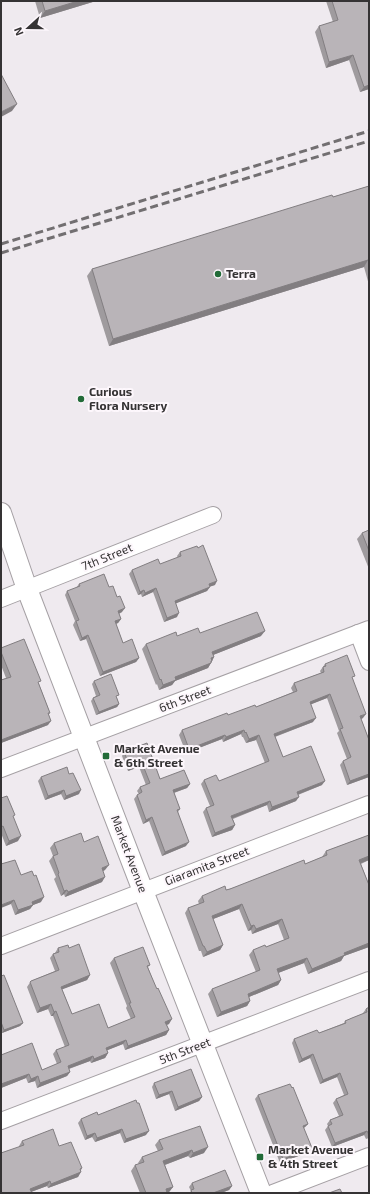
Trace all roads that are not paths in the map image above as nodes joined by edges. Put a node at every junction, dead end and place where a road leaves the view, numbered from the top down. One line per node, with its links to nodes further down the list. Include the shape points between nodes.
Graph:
1 (1, 513): 3 (street, Market Avenue)
2 (213, 516): 3 (street, 7th Street)
3 (27, 589): 4 (street, 7th Street); 7 (street, Market Avenue)
4 (1, 599)
5 (363, 631): 6 (street); 7 (street, 6th Street)
6 (369, 662)
7 (84, 738): 8 (street, 6th Street); 10 (street, Market Avenue)
8 (1, 769)
9 (369, 804): 10 (street, Giaramita Street)
10 (143, 891): 11 (street, Giaramita Street); 13 (street, Market Avenue)
11 (1, 946)
12 (369, 980): 13 (street, 5th Street)
13 (202, 1044): 14 (street, 5th Street); 16 (street, Market Avenue)
14 (1, 1121)
15 (369, 1156): 17 (street)
16 (261, 1193)
17 (273, 1193)

